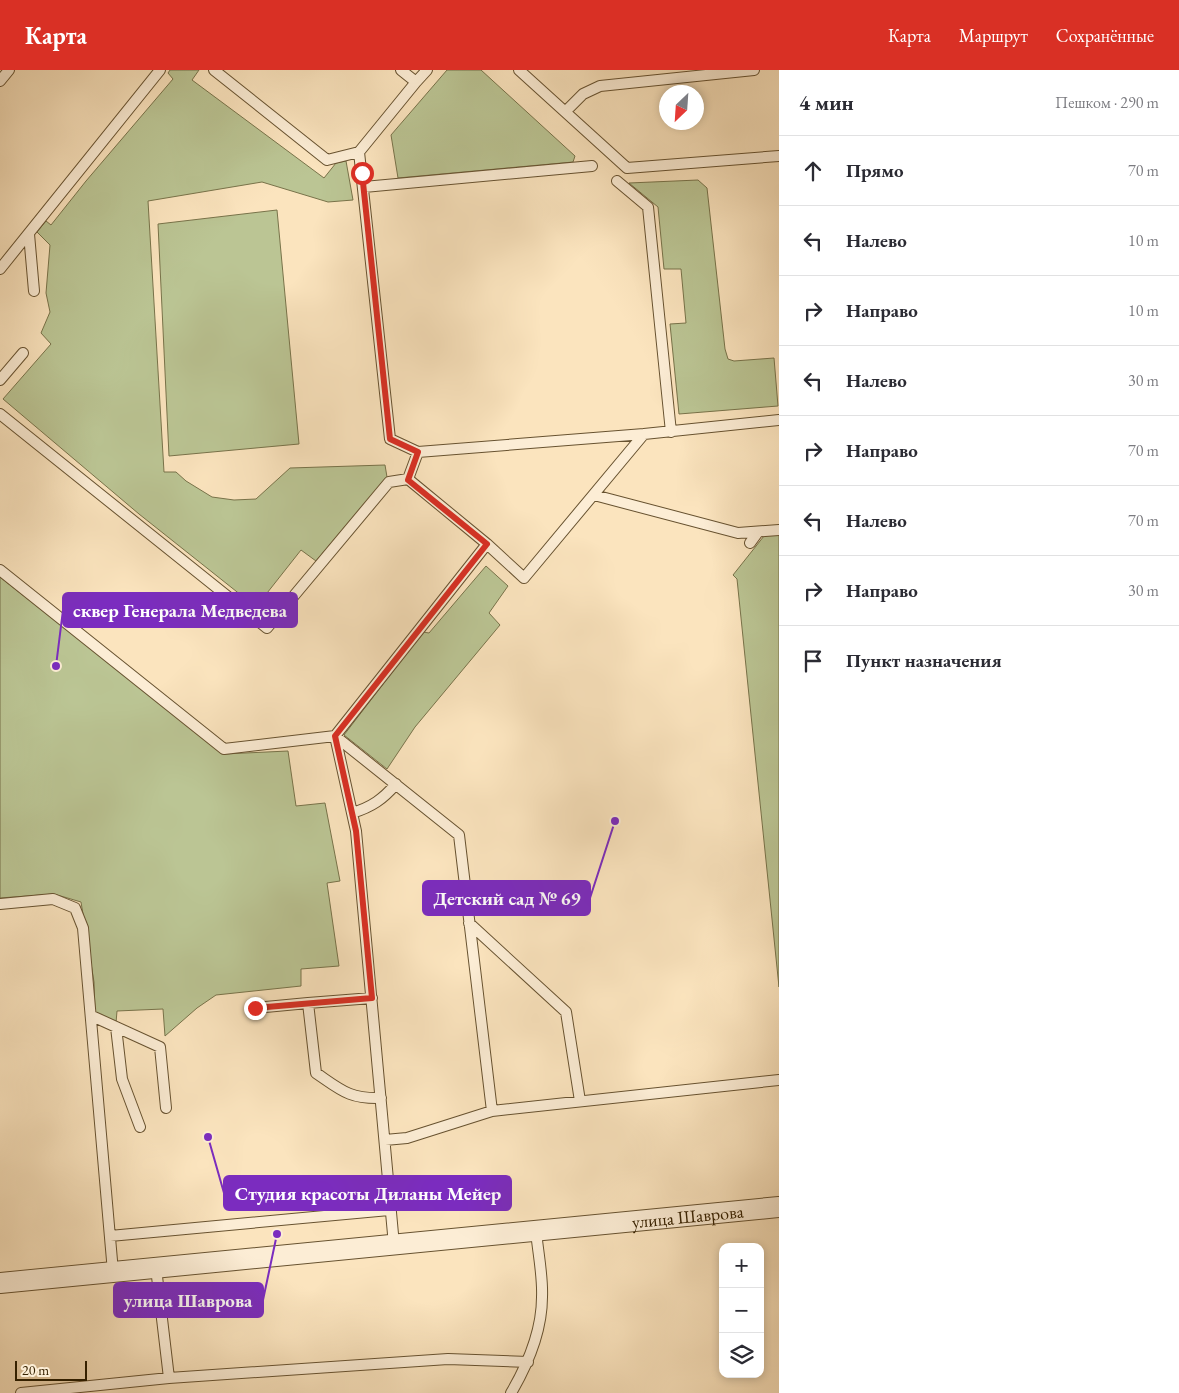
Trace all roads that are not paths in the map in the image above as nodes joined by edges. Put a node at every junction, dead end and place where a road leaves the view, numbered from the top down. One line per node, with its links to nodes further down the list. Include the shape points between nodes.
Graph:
1 (9, 70): 8 (lane)
2 (160, 70): 16 (lane)
3 (214, 70): 11 (lane, via 327,160)
4 (401, 70): 9 (lane)
5 (427, 70): 9 (lane)
6 (519, 70): 10 (lane)
7 (754, 70): 10 (lane, via 600,86 583,94)
8 (0, 81)
9 (416, 82): 11 (lane)
10 (566, 111): 12 (lane, via 627,168)
11 (360, 152): 15 (lane)
12 (779, 156)
13 (592, 166): 15 (lane)
14 (617, 181): 23 (lane, via 648,207)
15 (364, 187): 25 (lane, via 390,439)
16 (29, 234): 17 (lane); 18 (lane)
17 (0, 269)
18 (34, 291)
19 (23, 353): 20 (lane)
20 (0, 380)
21 (0, 414): 26 (lane, via 267,628 390,482)
22 (779, 420): 23 (lane)
23 (671, 432): 24 (lane)
24 (644, 434): 25 (lane); 27 (lane)
25 (418, 452): 26 (lane)
26 (408, 480): 31 (lane)
27 (594, 495): 29 (lane, via 738,532); 31 (lane, via 524,578)
28 (779, 530): 29 (lane)
29 (758, 532): 30 (lane)
30 (750, 543)
31 (487, 544): 33 (lane)
32 (0, 570): 33 (lane, via 224,749)
33 (335, 736): 34 (lane); 35 (lane)
34 (396, 784): 35 (lane, via 377,803); 37 (lane, via 459,835)
35 (352, 813): 38 (lane)
36 (0, 904): 41 (lane, via 53,899 75,908 83,928)
37 (469, 923): 45 (lane, via 566,1012); 47 (lane)
38 (372, 998): 39 (lane); 44 (lane)
39 (308, 1003): 40 (lane); 44 (lane, via 316,1073 346,1093 361,1098)
40 (255, 1008)
41 (92, 1016): 42 (lane); 53 (lane)
42 (116, 1027): 46 (lane, via 160,1047); 48 (lane, via 122,1079)
43 (779, 1080): 45 (lane)
44 (381, 1098): 49 (lane)
45 (580, 1101): 47 (lane)
46 (166, 1108)
47 (492, 1111): 49 (lane, via 407,1138)
48 (140, 1127)
49 (385, 1140): 51 (lane)
50 (779, 1207): 52 (street, улица Шаврова)
51 (389, 1210): 53 (lane); 54 (lane)
52 (536, 1231): 54 (street, улица Шаврова); 58 (lane, via 542,1297 537,1334)
53 (110, 1236): 56 (lane)
54 (394, 1245): 55 (street, улица Шаврова)
55 (156, 1268): 56 (street, улица Шаврова); 59 (lane)
56 (113, 1272): 57 (street, улица Шаврова)
57 (0, 1283)
58 (528, 1362): 59 (lane, via 448,1359); 61 (lane)
59 (169, 1378): 60 (lane)
60 (21, 1393)
61 (512, 1393)

